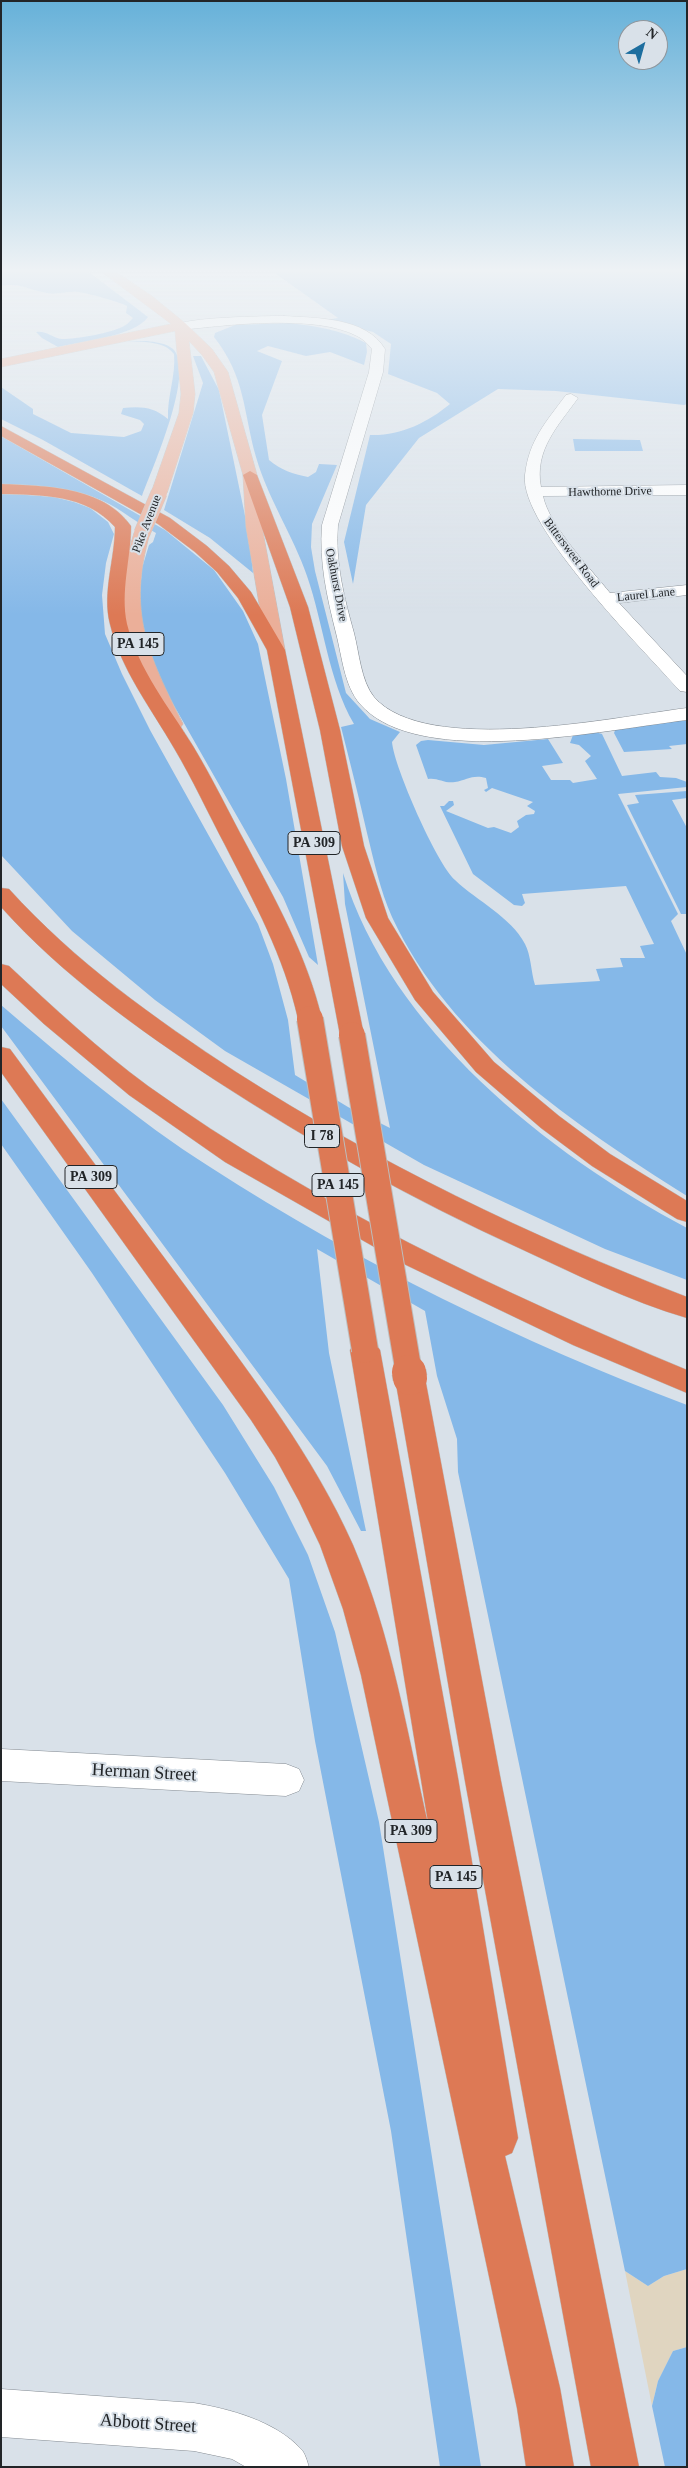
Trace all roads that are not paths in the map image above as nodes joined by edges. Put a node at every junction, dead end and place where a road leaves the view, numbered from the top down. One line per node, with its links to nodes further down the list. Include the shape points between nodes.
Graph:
1 (187, 384): 15 (main road, Pike Avenue / PA 145, bridge, via 186,413 133,565 130,611 135,637)
2 (224, 384): 6 (main road)
3 (372, 384): 14 (street, Oakhurst Drive, via 330,525 328,542 328,560 343,625 360,686 372,705 399,722 416,728 485,737)
4 (572, 398): 9 (street, Bittersweet Road, via 543,435 537,448 533,462)
5 (1, 430): 12 (highway, PA 309, via 164,521 201,548 245,596)
6 (250, 474): 12 (main road, via 254,526); 19 (highway, via 299,607 330,730 353,846 377,918 423,995 485,1067 601,1160)
7 (1, 489): 15 (highway, via 73,497 97,504 118,518 123,526 124,540 114,602 118,625 144,686)
8 (687, 490): 9 (street, Hawthorne Drive)
9 (534, 492): 11 (street, Bittersweet Road, via 550,528)
10 (687, 590): 11 (street, Laurel Lane)
11 (606, 599): 13 (street, Bittersweet Road)
12 (276, 650): 28 (highway, PA 309, bridge, via 352,1035 410,1378 482,1771)
13 (687, 687)
14 (687, 714)
15 (183, 747): 24 (highway, PA 145, bridge, via 284,937 305,992 440,1778)
16 (1, 894): 20 (highway, I 78, via 79,970 163,1034 350,1153 475,1218)
17 (1, 971): 21 (highway, via 52,1019 138,1090 234,1156 416,1258 583,1338)
18 (1, 1054): 24 (highway, PA 309, via 262,1412 294,1461 347,1573 369,1636 387,1704 399,1776)
19 (687, 1213)
20 (687, 1308)
21 (687, 1382)
22 (1, 1765): 23 (street, Herman Street)
23 (286, 1780)
24 (539, 2405): 27 (highway, PA 309)
25 (1, 2413): 26 (street, Abbott Street, via 225,2431 259,2446)
26 (285, 2467)
27 (550, 2467)
28 (615, 2467)

